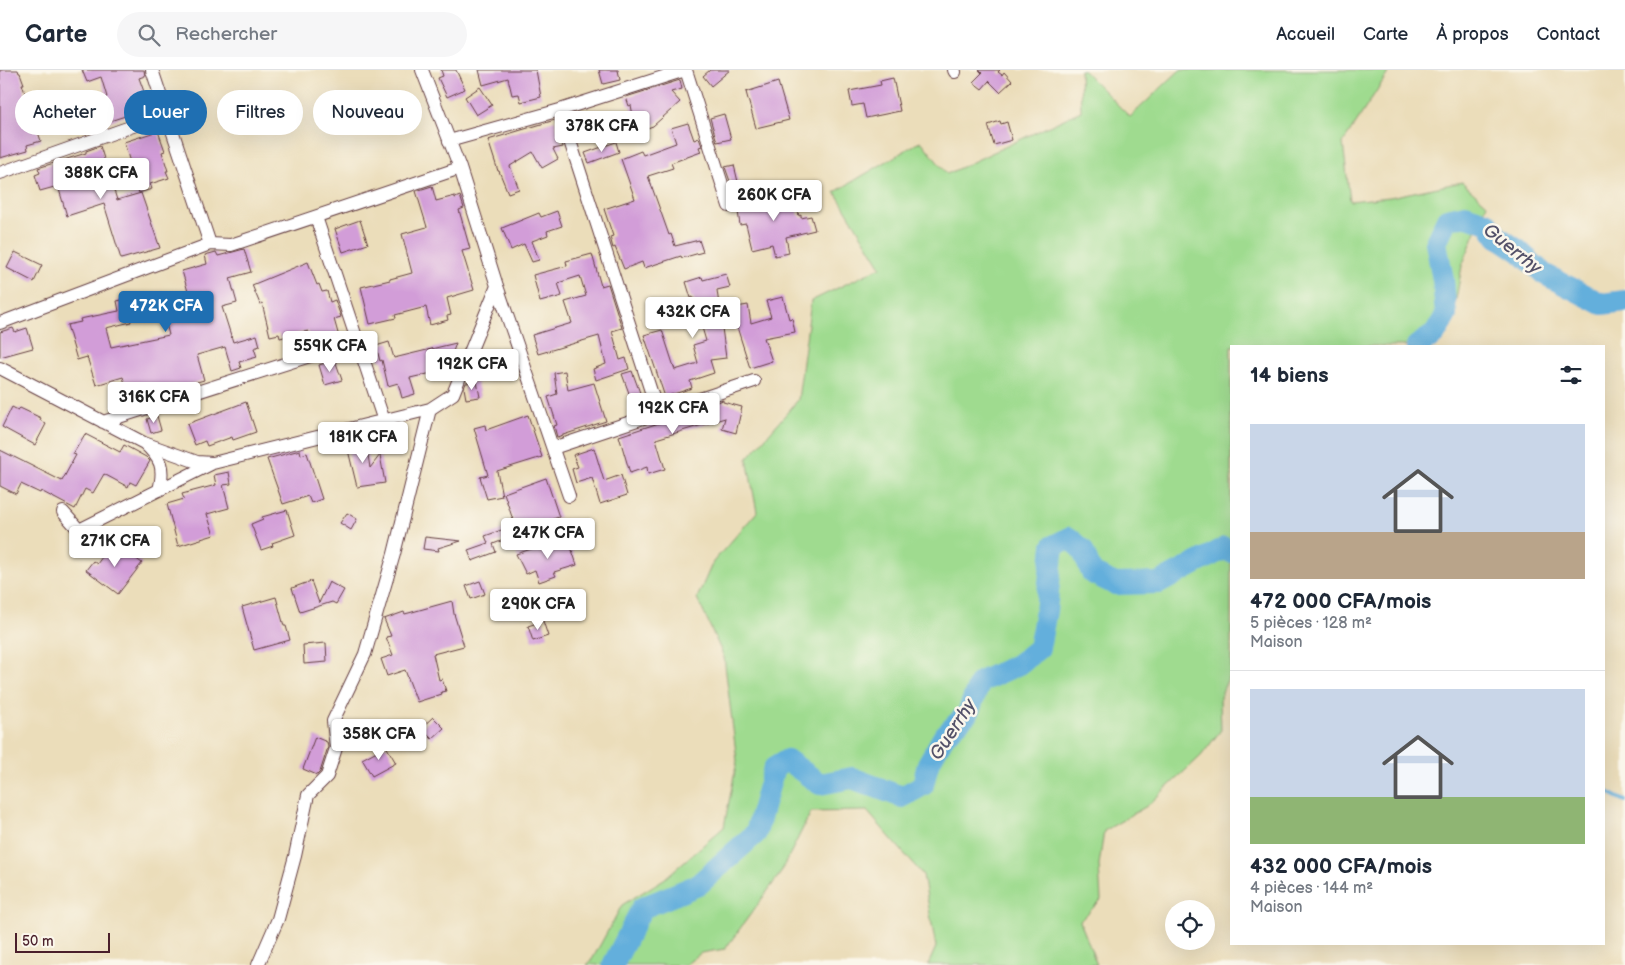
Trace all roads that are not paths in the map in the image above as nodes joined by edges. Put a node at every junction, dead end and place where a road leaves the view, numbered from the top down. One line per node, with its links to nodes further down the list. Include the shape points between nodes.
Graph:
1 (152, 70): 4 (street)
2 (422, 70): 8 (street)
3 (686, 70): 5 (street); 11 (street)
4 (159, 90)
5 (560, 110): 8 (street); 20 (street)
6 (124, 129): 10 (street)
7 (174, 135): 13 (street)
8 (448, 141): 9 (street)
9 (460, 168): 12 (street); 14 (street)
10 (0, 173)
11 (730, 206)
12 (316, 217): 13 (street, via 231,245); 16 (street)
13 (210, 244): 15 (street)
14 (497, 286): 19 (street, via 453,394); 24 (street)
15 (0, 323)
16 (357, 341): 21 (street); 22 (street)
17 (0, 368): 22 (street)
18 (754, 381): 20 (street)
19 (430, 409): 21 (street); 29 (street, via 365,654 333,721 336,748 327,776 308,795 278,919)
20 (658, 413): 24 (street)
21 (384, 421): 25 (street)
22 (103, 422): 23 (street)
23 (144, 443): 25 (street, via 197,462); 26 (street, via 162,465)
24 (553, 448): 27 (street)
25 (213, 463): 26 (street)
26 (159, 490): 28 (street, via 79,530)
27 (569, 496)
28 (63, 512)
29 (258, 965)

